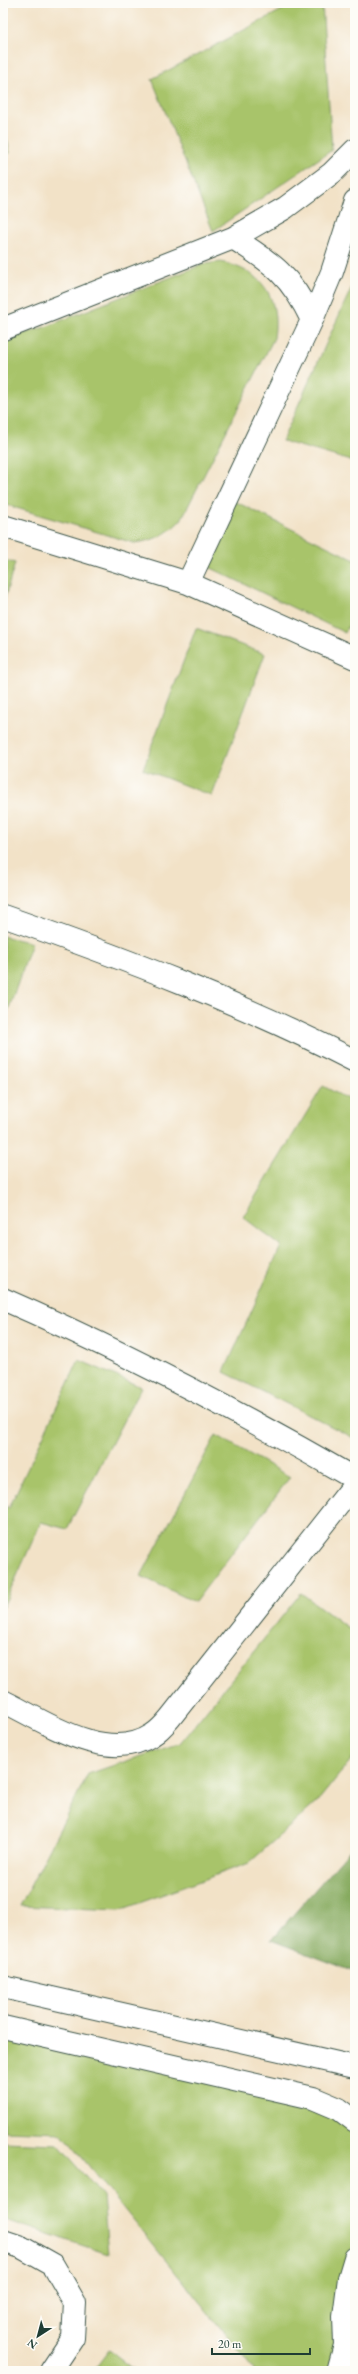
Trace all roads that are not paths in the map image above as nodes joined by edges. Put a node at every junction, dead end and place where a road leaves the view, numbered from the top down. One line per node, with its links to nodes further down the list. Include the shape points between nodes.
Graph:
1 (355, 150): 3 (street, via 332,173 285,208)
2 (355, 201): 4 (street, via 332,272)
3 (233, 238): 4 (street, via 284,274 299,294); 5 (street)
4 (312, 320): 7 (street)
5 (3, 329)
6 (3, 526): 7 (street)
7 (188, 583): 8 (street)
8 (355, 658)
9 (3, 916): 10 (street, via 107,953 287,1026)
10 (355, 1061)
11 (3, 1299): 12 (street, via 92,1337 262,1425)
12 (355, 1479)
13 (355, 1484): 14 (street, via 170,1718 152,1735 134,1743 108,1746 85,1740)
14 (3, 1701)
15 (3, 1987): 17 (street)
16 (3, 2027): 18 (street, via 313,2098 339,2109)
17 (355, 2068)
18 (355, 2121)
19 (3, 2241): 22 (street, via 21,2247 52,2265 75,2303 73,2338)
20 (355, 2258): 21 (street, via 349,2278 344,2316)
21 (350, 2348): 23 (street)
22 (51, 2371)
23 (338, 2371)

